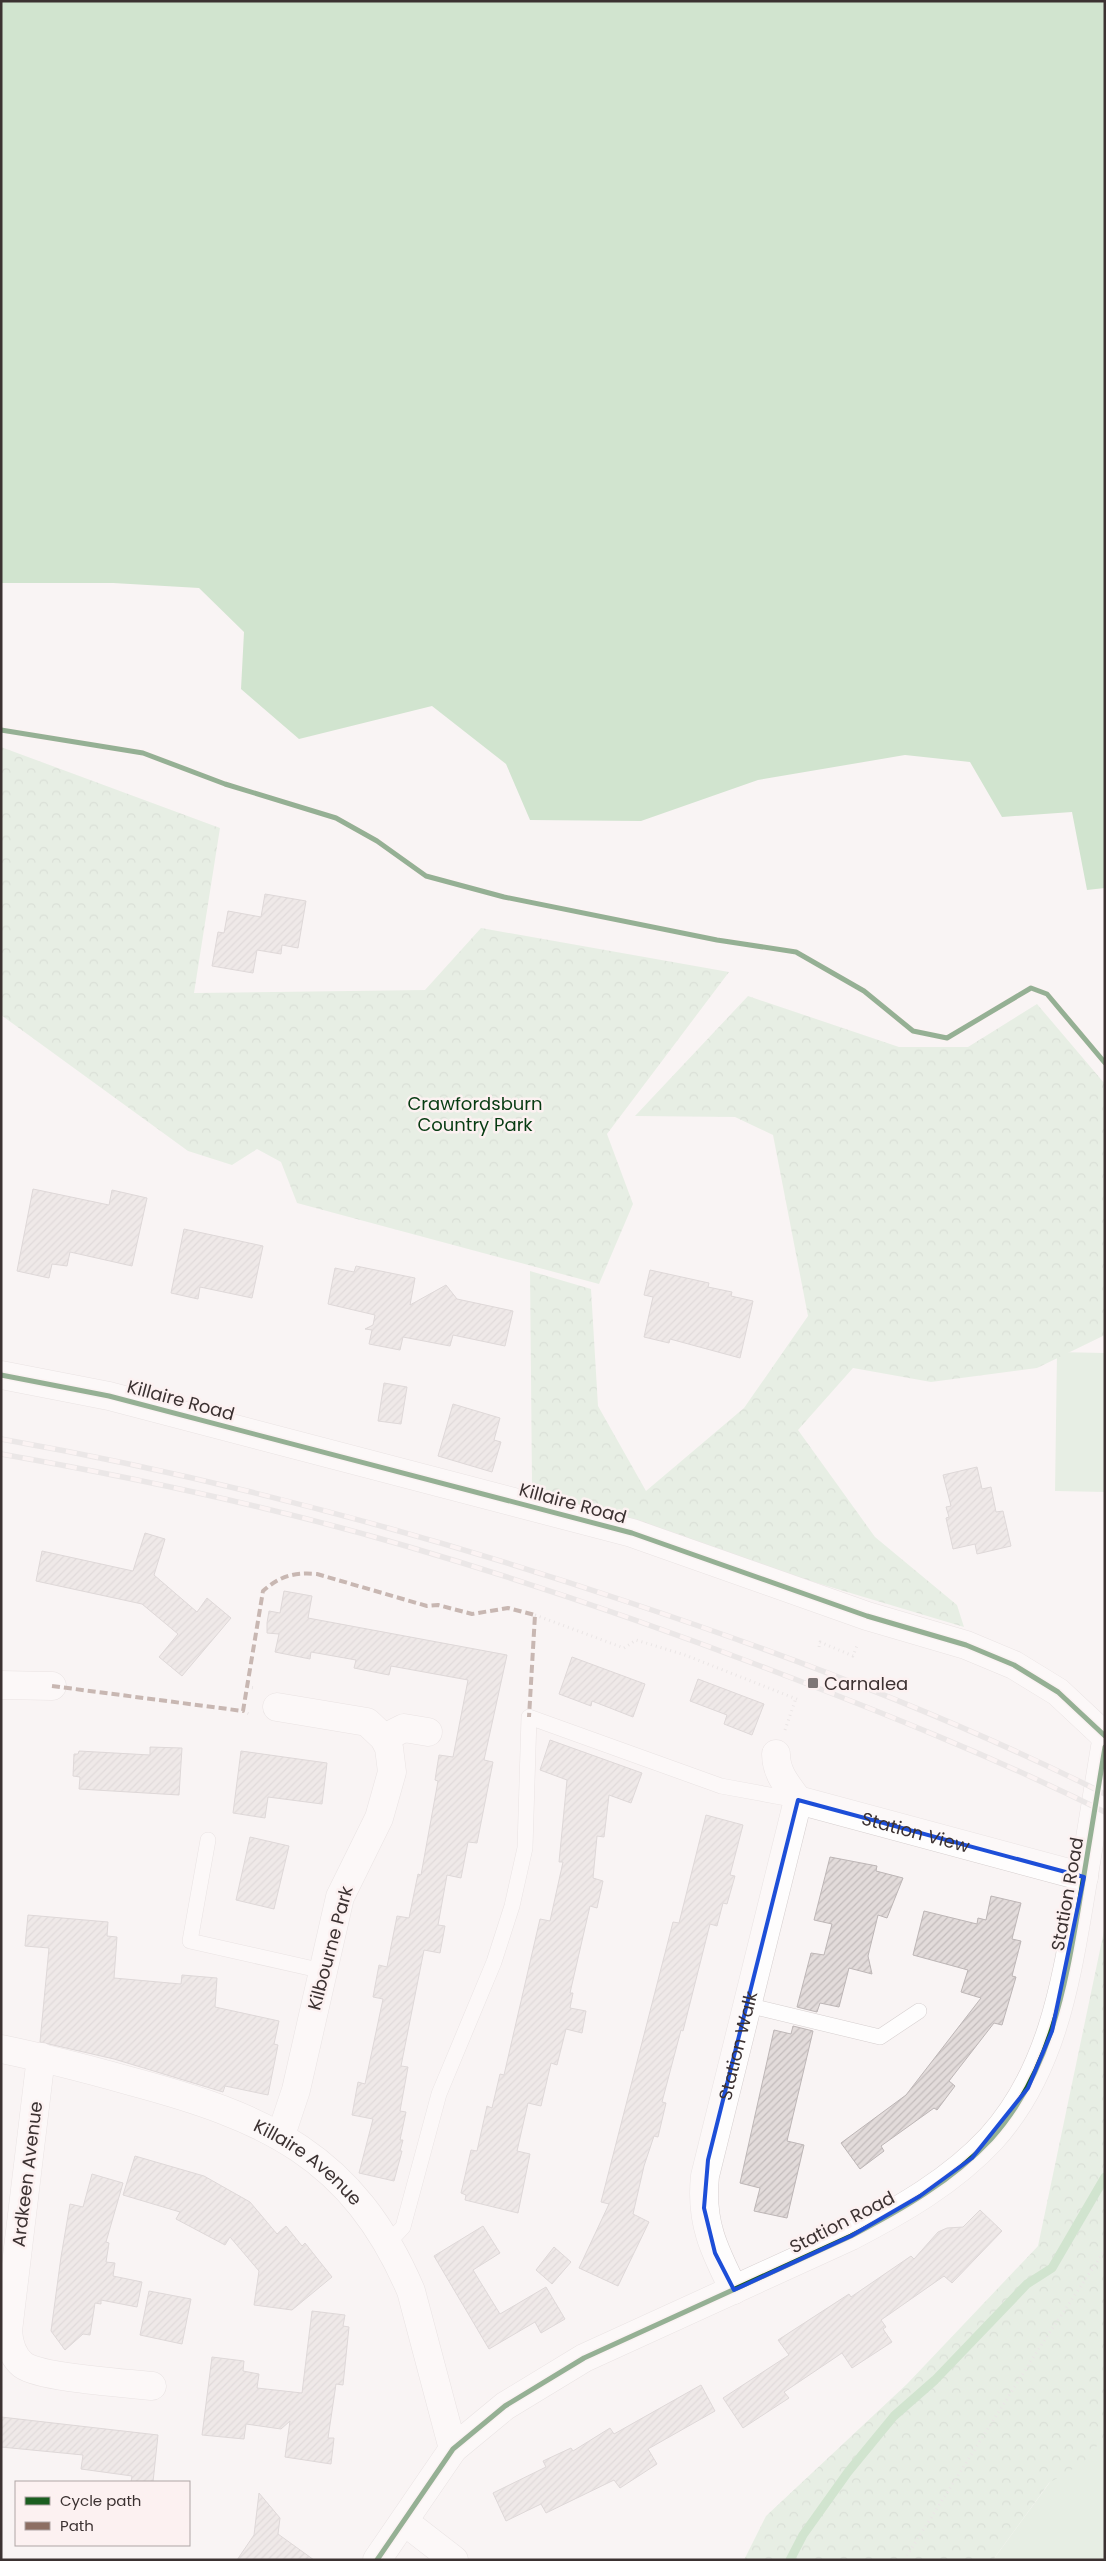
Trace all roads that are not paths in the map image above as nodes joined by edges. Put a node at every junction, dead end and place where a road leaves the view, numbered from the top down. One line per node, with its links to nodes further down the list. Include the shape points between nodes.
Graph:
1 (1, 1375): 6 (street, Killaire Road, via 109,1396 632,1533 866,1616 966,1645 1014,1665 1058,1692)
2 (1, 1685): 3 (street)
3 (52, 1686)
4 (277, 1708): 7 (street, Kilbourne Park, via 368,1722)
5 (428, 1732): 7 (street, via 404,1728)
6 (1105, 1736)
7 (384, 1738): 13 (street, Kilbourne Park, via 392,1760 389,1784 380,1818 340,1897)
8 (1105, 1747): 12 (street, Station Road)
9 (776, 1754): 10 (street, via 776,1764 783,1781)
10 (798, 1800): 12 (street, Station View); 14 (street, Station Walk); 19 (lane, via 721,1786 529,1717 526,1848 512,1906 494,1962 439,2094 403,2226)
11 (208, 1840): 13 (lane, via 190,1941)
12 (1084, 1877): 20 (street, Station Road, via 1070,1956 1050,2038 1028,2088 991,2139 950,2175 890,2215)
13 (323, 1971): 18 (street, Kilbourne Park, via 296,2090)
14 (747, 2005): 15 (lane, via 880,2037); 20 (street, Station Walk, via 703,2192 707,2231)
15 (919, 2011)
16 (1, 2049): 17 (street, Killaire Avenue)
17 (41, 2057): 18 (street, Killaire Avenue, via 174,2092 224,2109); 21 (street, Ardkeen Avenue, via 8,2330 11,2349 22,2364 40,2373)
18 (281, 2135): 19 (street, Killaire Avenue, via 306,2152 351,2194)
19 (388, 2243): 22 (street, Killaire Avenue, via 411,2291)
20 (734, 2290): 22 (street, Station Road, via 584,2358 505,2406)
21 (152, 2386)
22 (453, 2450): 23 (street, Station Road)
23 (405, 2522): 24 (street, Station Road); 25 (street)
24 (377, 2560)
25 (454, 2560)

